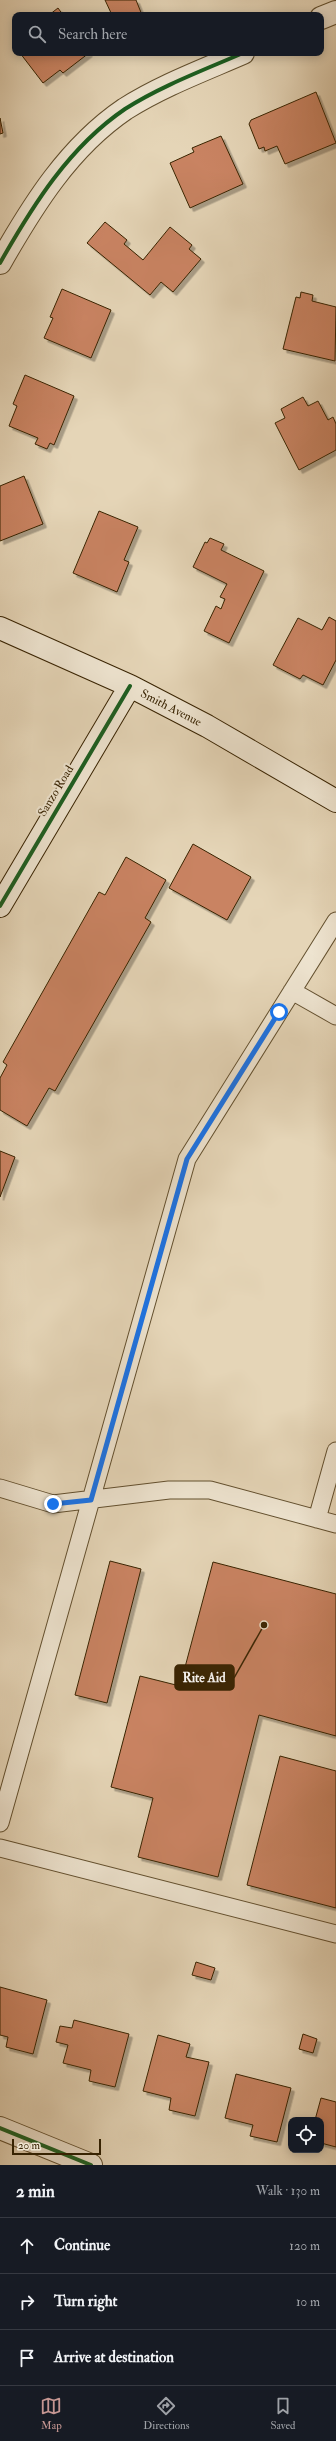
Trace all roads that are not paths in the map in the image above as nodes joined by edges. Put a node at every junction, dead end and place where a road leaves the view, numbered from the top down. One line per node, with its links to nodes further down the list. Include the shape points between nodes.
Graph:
1 (336, 12): 2 (street)
2 (324, 17)
3 (236, 56): 4 (street, via 172,84 126,109 85,142 53,178 24,220)
4 (0, 263)
5 (0, 628): 6 (street, Smith Avenue)
6 (130, 686): 7 (street, Smith Avenue, via 207,726); 8 (street, Sanzo Road)
7 (336, 801)
8 (0, 906)
9 (336, 920): 10 (lane)
10 (292, 991): 11 (lane); 14 (lane, via 187,1159)
11 (336, 1016)
12 (336, 1450): 15 (lane)
13 (0, 1488): 14 (lane, via 53,1504)
14 (91, 1500): 15 (lane, via 169,1490 210,1490); 17 (lane)
15 (317, 1519): 16 (lane)
16 (336, 1524)
17 (0, 1823)
18 (0, 1848): 19 (lane)
19 (336, 1934)
20 (0, 2128): 21 (street)
21 (91, 2165)

